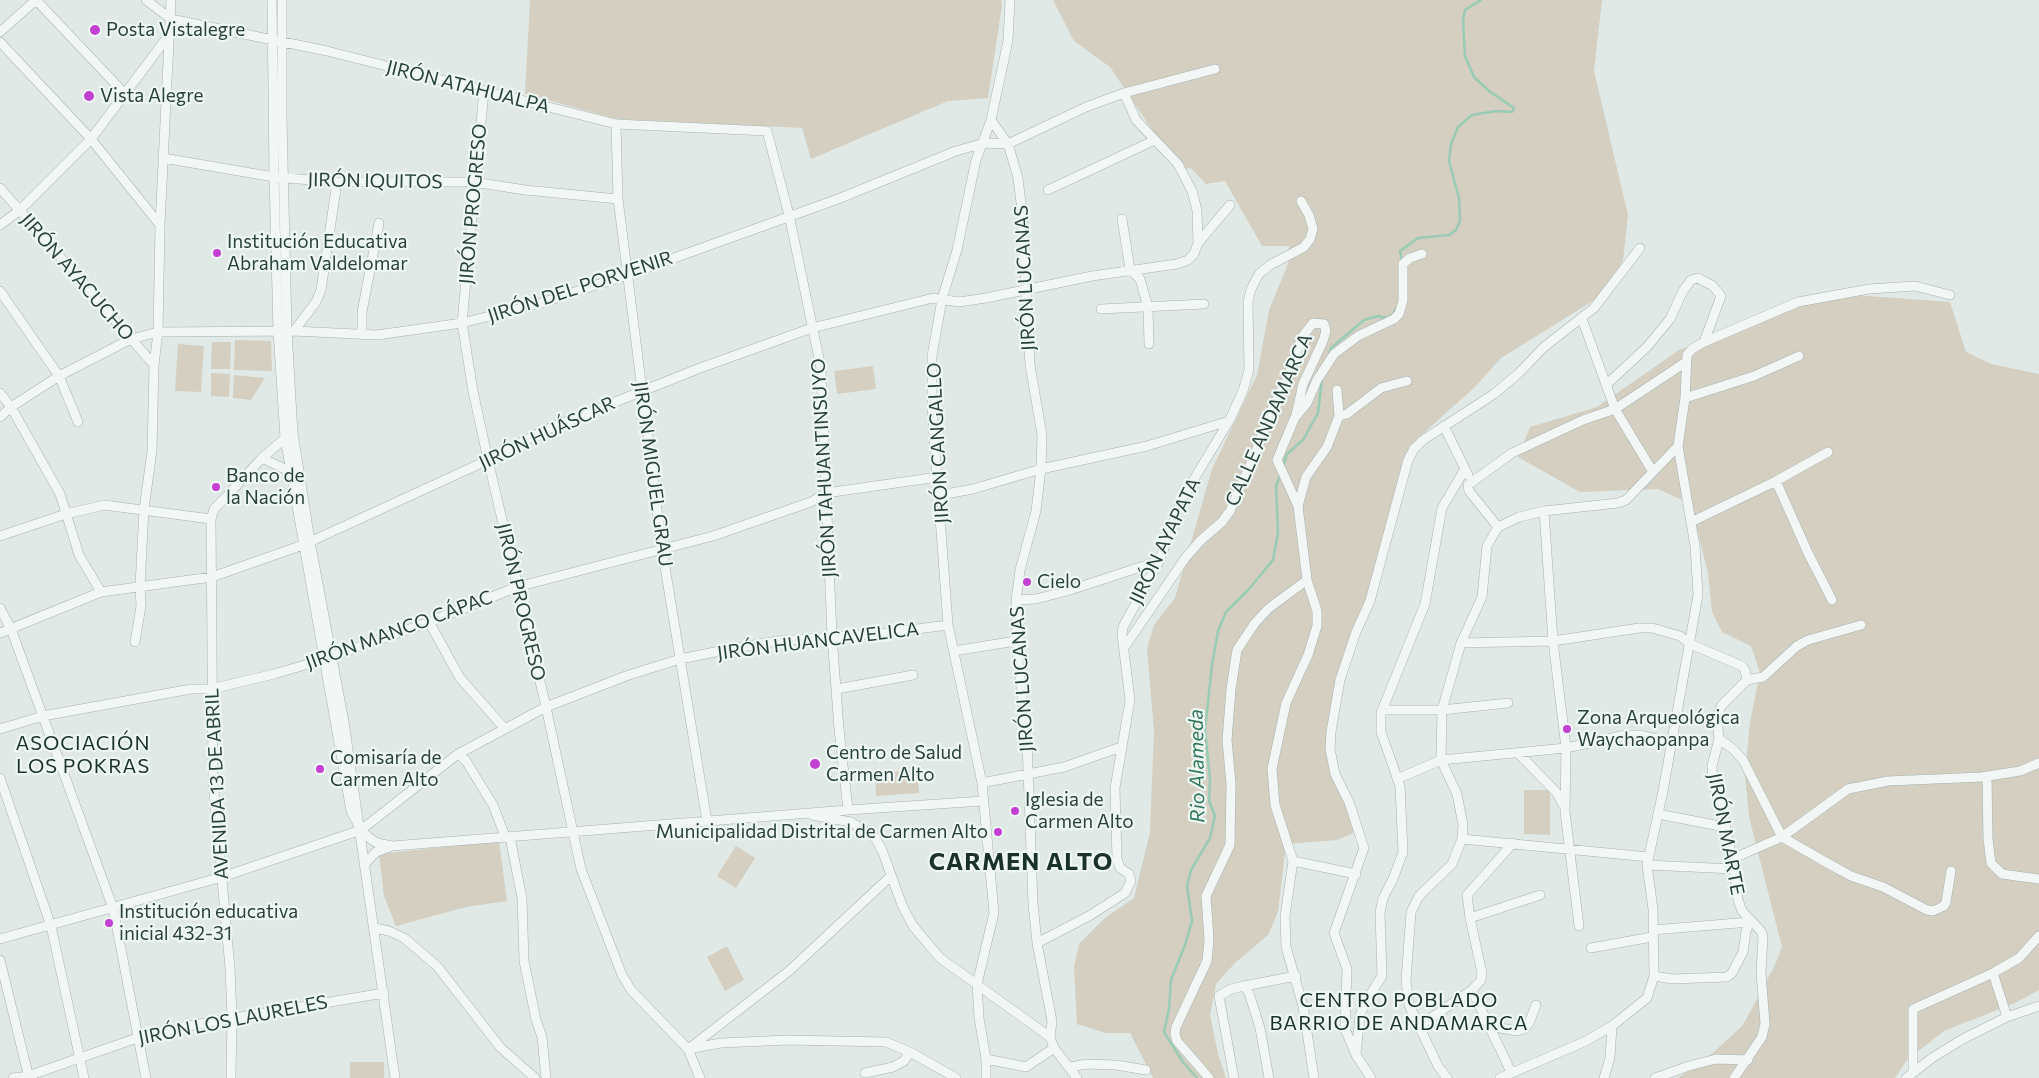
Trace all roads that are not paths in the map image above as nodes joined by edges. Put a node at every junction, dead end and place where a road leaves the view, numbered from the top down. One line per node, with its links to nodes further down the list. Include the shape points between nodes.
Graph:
1 (36, 0): 8 (street); 15 (street)
2 (146, 0): 7 (street)
3 (171, 0): 7 (street)
4 (272, 0): 10 (street)
5 (282, 0): 10 (street)
6 (1010, 0): 16 (street, JIRÓN CANGALLO, via 1008,41)
7 (171, 19): 9 (street); 10 (street, JIRÓN ATAHUALPA)
8 (0, 32)
9 (169, 35): 15 (street); 23 (street)
10 (276, 41): 13 (street, JIRÓN ATAHUALPA); 24 (street); 25 (street)
11 (0, 42): 19 (street)
12 (1215, 69): 14 (street)
13 (484, 91): 17 (street, JIRÓN ATAHUALPA); 27 (street, JIRÓN PROGRESO)
14 (1124, 93): 20 (street, via 1136,120); 22 (street)
15 (126, 95): 19 (street)
16 (991, 120): 21 (street, JIRÓN CANGALLO); 22 (street, JIRÓN LUCANAS)
17 (616, 124): 18 (street, JIRÓN ATAHUALPA); 30 (street, JIRÓN MIGUEL GRAU)
18 (767, 131): 34 (street, JIRÓN TAHUANTINSUYO)
19 (91, 139): 33 (street); 38 (street)
20 (1155, 140): 29 (street); 39 (street, via 1178,164 1192,191)
21 (984, 143): 22 (street, JIRÓN DEL PORVENIR); 34 (street, JIRÓN DEL PORVENIR); 47 (street, JIRÓN CANGALLO, via 976,160 957,250)
22 (1008, 144): 44 (street, JIRÓN LUCANAS, via 1018,178)
23 (163, 158): 24 (street, JIRÓN IQUITOS); 38 (street)
24 (274, 178): 25 (street, JIRÓN IQUITOS); 54 (street)
25 (284, 178): 26 (street, JIRÓN IQUITOS); 54 (street)
26 (336, 182): 27 (street, JIRÓN IQUITOS); 54 (street, via 321,290 316,302)
27 (474, 182): 30 (street, JIRÓN IQUITOS); 52 (street, JIRÓN PROGRESO)
28 (0, 188): 33 (street, JIRÓN AYACUCHO)
29 (1048, 190)
30 (618, 199): 43 (street, JIRÓN MIGUEL GRAU)
31 (1301, 201): 75 (street, JIRÓN AYAPATA, via 1313,229 1310,239 1304,247 1259,274 1251,289 1248,302 1249,370)
32 (1230, 205): 39 (street)
33 (20, 210): 37 (street); 57 (street, JIRÓN AYACUCHO)
34 (789, 215): 43 (street, JIRÓN DEL PORVENIR); 53 (street, JIRÓN TAHUANTINSUYO)
35 (1122, 219): 42 (street)
36 (379, 223): 56 (street, via 362,312)
37 (0, 225)
38 (160, 225): 55 (street)
39 (1198, 243): 42 (street, JIRÓN HUÁSCAR, via 1188,260)
40 (1640, 248): 51 (street)
41 (1422, 254): 72 (street, via 1402,264 1403,301 1399,314 1358,336 1334,354 1317,380 1308,404)
42 (1130, 269): 44 (street, JIRÓN HUÁSCAR); 49 (street, via 1140,279)
43 (627, 275): 52 (street, JIRÓN DEL PORVENIR, via 541,303); 67 (street, JIRÓN MIGUEL GRAU)
44 (1026, 288): 47 (street, JIRÓN HUÁSCAR, via 959,302); 83 (street, JIRÓN LUCANAS, via 1030,365 1042,435)
45 (0, 291): 63 (street)
46 (1950, 295): 58 (street, via 1915,286 1826,296 1798,302)
47 (942, 299): 53 (street, JIRÓN HUÁSCAR, via 933,298); 87 (street, JIRÓN CANGALLO, via 932,356 932,410)
48 (1204, 304): 49 (street)
49 (1148, 308): 50 (street); 59 (street)
50 (1101, 309)
51 (1582, 319): 65 (street); 77 (street, via 1544,347 1494,394)
52 (462, 323): 56 (street, JIRÓN DEL PORVENIR); 82 (street, JIRÓN PROGRESO)
53 (812, 328): 67 (street, JIRÓN HUÁSCAR); 90 (street, JIRÓN TAHUANTINSUYO, via 821,368)
54 (286, 331): 55 (street, JIRÓN DEL PORVENIR); 56 (street, JIRÓN DEL PORVENIR); 78 (street)
55 (158, 332): 57 (street, JIRÓN DEL PORVENIR); 62 (street)
56 (362, 335)
57 (131, 340): 62 (street, JIRÓN AYACUCHO); 63 (street)
58 (1704, 342): 61 (street, via 1692,349); 65 (street, via 1720,296 1713,286 1698,278 1691,280 1670,319 1647,347)
59 (1149, 344)
60 (1799, 356): 69 (street, via 1754,376)
61 (1686, 362): 69 (street); 71 (street)
62 (154, 365): 93 (street, via 152,451)
63 (59, 376): 70 (street); 76 (street)
64 (1408, 381): 73 (street, via 1381,388 1347,414)
65 (1606, 385): 71 (street)
66 (1337, 390): 73 (street)
67 (641, 391): 82 (street, JIRÓN HUÁSCAR, via 545,430); 101 (street, JIRÓN MIGUEL GRAU)
68 (0, 393): 70 (street)
69 (1685, 398): 79 (street)
70 (10, 407): 74 (street); 95 (street, via 60,494)
71 (1615, 409): 86 (street); 89 (street, via 1582,420 1512,453)
72 (1296, 415): 92 (street, CALLE ANDAMARCA, via 1277,460); 122 (street, CALLE ANDAMARCA, via 1303,384 1326,331 1324,324 1319,322 1306,330 1302,337 1230,510 1186,557)
73 (1339, 416): 92 (street, via 1327,447 1306,477)
74 (0, 417)
75 (1229, 421): 83 (street, via 1147,446); 102 (street, JIRÓN AYAPATA, via 1182,499)
76 (78, 422)
77 (1444, 426): 84 (street); 171 (street, via 1414,449 1408,460 1370,601 1356,632 1336,696 1330,748 1335,774 1350,802 1364,843)
78 (289, 435): 81 (street); 85 (street)
79 (1678, 446): 86 (street); 97 (street)
80 (1828, 452): 88 (street)
81 (262, 458): 85 (street); 96 (street, via 214,509)
82 (488, 460): 100 (street, JIRÓN HUÁSCAR); 106 (street, JIRÓN PROGRESO)
83 (1041, 469): 91 (street); 108 (street, JIRÓN LUCANAS, via 1036,511 1020,570)
84 (1465, 469): 89 (street); 132 (street, via 1442,508 1425,604)
85 (295, 472): 100 (street)
86 (1653, 472): 94 (street, via 1634,494 1618,503)
87 (938, 477): 90 (street, JIRÓN MANCO CÁPAC); 91 (street, JIRÓN CANGALLO)
88 (1776, 481): 97 (street); 109 (street)
89 (1472, 482): 98 (street, via 1469,492)
90 (826, 493): 101 (street, JIRÓN MANCO CÁPAC, via 811,502 713,536); 116 (street, JIRÓN TAHUANTINSUYO)
91 (940, 495): 112 (street, JIRÓN CANGALLO)
92 (1298, 506): 104 (street, CALLE ANDAMARCA)
93 (144, 509): 95 (street, via 104,505); 96 (street); 105 (street)
94 (1544, 510): 98 (street); 118 (street)
95 (66, 514): 99 (street); 107 (street, via 79,555)
96 (211, 519): 103 (street, AVENIDA 13 DE ABRIL)
97 (1691, 522): 121 (street, via 1698,594)
98 (1498, 527): 120 (street, via 1488,546 1482,597)
99 (0, 536)
100 (306, 543): 103 (street, JIRÓN HUÁSCAR); 124 (street)
101 (662, 549): 106 (street, JIRÓN MANCO CÁPAC); 125 (street, JIRÓN MIGUEL GRAU)
102 (1160, 561): 108 (street, via 1067,591); 122 (street, JIRÓN AYAPATA, via 1124,627)
103 (212, 577): 105 (street, JIRÓN HUÁSCAR); 128 (street, AVENIDA 13 DE ABRIL)
104 (1307, 580): 166 (street, CALLE ANDAMARCA, via 1317,611 1317,626 1308,656 1286,703 1272,769 1275,805); 228 (street, via 1269,608 1237,650 1227,740 1231,784 1230,845 1206,896 1207,961 1176,1027 1177,1041)
105 (140, 586): 107 (street, JIRÓN HUÁSCAR); 119 (street, via 141,606)
106 (517, 587): 111 (street, JIRÓN MANCO CÁPAC); 131 (street, JIRÓN PROGRESO)
107 (101, 592): 114 (street, JIRÓN HUÁSCAR)
108 (1016, 600): 117 (street, JIRÓN LUCANAS)
109 (1832, 600)
110 (0, 608): 114 (street)
111 (429, 622): 124 (street, JIRÓN MANCO CÁPAC); 136 (street, via 460,678)
112 (948, 625): 116 (street, JIRÓN HUANCAVELICA); 123 (street, JIRÓN CANGALLO)
113 (1861, 625): 127 (street, via 1813,638 1797,646 1763,677)
114 (11, 629): 115 (street, JIRÓN HUÁSCAR); 134 (street)
115 (0, 633)
116 (832, 636): 125 (street, JIRÓN HUANCAVELICA); 129 (street, JIRÓN TAHUANTINSUYO)
117 (1016, 641): 123 (street); 145 (street, JIRÓN LUCANAS)
118 (1553, 641): 120 (street); 121 (street, via 1652,628 1680,636); 140 (street)
119 (135, 642)
120 (1461, 643): 133 (street)
121 (1690, 644): 127 (street, via 1742,666); 138 (street)
122 (1124, 648): 139 (street, JIRÓN AYAPATA, via 1130,700)
123 (954, 651): 149 (street, JIRÓN CANGALLO)
124 (328, 657): 128 (street, JIRÓN MANCO CÁPAC); 157 (street, via 352,811)
125 (680, 659): 131 (street, JIRÓN HUANCAVELICA, via 626,676); 155 (street, JIRÓN MIGUEL GRAU)
126 (913, 675): 129 (street)
127 (1747, 680): 137 (street, JIRÓN MARTE, via 1722,706 1716,725)
128 (211, 689): 134 (street, JIRÓN MANCO CÁPAC, via 191,689); 173 (street, AVENIDA 13 DE ABRIL)
129 (838, 689): 151 (street, JIRÓN TAHUANTINSUYO)
130 (1508, 703): 133 (street)
131 (546, 708): 136 (street, JIRÓN HUANCAVELICA); 158 (street, JIRÓN PROGRESO)
132 (1383, 710): 133 (street); 148 (street, via 1381,732)
133 (1442, 710): 143 (street)
134 (43, 716): 135 (street, JIRÓN MANCO CÁPAC); 176 (street)
135 (0, 729)
136 (505, 729): 141 (street, JIRÓN HUANCAVELICA)
137 (1718, 739): 156 (street, JIRÓN MARTE, via 1712,766 1713,784); 160 (street, via 1743,760)
138 (1671, 742): 140 (street, via 1626,735); 154 (street)
139 (1122, 747): 145 (street, via 1064,767); 185 (street, JIRÓN AYAPATA, via 1114,788 1117,860 1131,881 1125,893)
140 (1566, 748): 142 (street); 152 (street)
141 (458, 754): 157 (street, JIRÓN HUANCAVELICA); 159 (street, via 494,805)
142 (1519, 754): 143 (street); 152 (street, via 1556,792)
143 (1441, 760): 148 (street); 161 (street, via 1457,794 1463,825)
144 (2039, 763): 146 (street, via 2020,771)
145 (1029, 774): 149 (street); 185 (street, JIRÓN LUCANAS)
146 (1987, 776): 160 (street, via 1888,781 1848,789); 174 (street, via 1991,863 2002,874)
147 (0, 778): 179 (street)
148 (1397, 779): 207 (street, via 1403,807 1403,852 1383,898 1380,913 1382,976 1360,1015)
149 (982, 783): 150 (street, JIRÓN CANGALLO)
150 (983, 801): 151 (street); 191 (street, JIRÓN CANGALLO, via 994,914)
151 (848, 810): 153 (street)
152 (1565, 812): 164 (street)
153 (807, 813): 155 (street); 172 (street, via 850,822 868,831 882,850)
154 (1658, 814): 156 (street); 167 (street)
155 (707, 821): 158 (street)
156 (1725, 828): 165 (street, JIRÓN MARTE)
157 (361, 830): 163 (street, via 377,843); 168 (street); 173 (street, JIRÓN HUANCAVELICA)
158 (573, 833): 159 (street); 205 (street, JIRÓN PROGRESO, via 581,869 622,975 632,990)
159 (507, 836): 163 (street); 223 (street, via 522,898 524,962 542,1037)
160 (1782, 837): 165 (street); 170 (street, via 1844,873 1883,887 1927,910 1944,906)
161 (1462, 839): 162 (street); 200 (street, via 1452,864 1419,896 1411,912 1406,980 1409,1005)
162 (1513, 843): 164 (street); 177 (street, via 1467,895)
163 (392, 846): 168 (street, via 376,852)
164 (1570, 848): 167 (street); 180 (street)
165 (1732, 859): 169 (street, JIRÓN MARTE)
166 (1293, 861): 171 (street); 189 (street, CALLE ANDAMARCA, via 1285,916 1286,947)
167 (1648, 861): 169 (street); 182 (street)
168 (364, 865): 181 (street)
169 (1734, 869): 178 (street, JIRÓN MARTE, via 1738,900)
170 (1951, 871)
171 (1356, 874): 207 (street, via 1334,933 1347,969 1345,1029)
172 (891, 876): 191 (street, via 913,926 940,958); 205 (street, via 789,971)
173 (222, 877): 176 (street, JIRÓN HUANCAVELICA); 198 (street, AVENIDA 13 DE ABRIL)
174 (2039, 879)
175 (1540, 894): 177 (street)
176 (112, 908): 179 (street, JIRÓN HUANCAVELICA); 202 (street)
177 (1470, 918): 193 (street, via 1482,973 1481,980)
178 (1750, 922): 182 (street); 190 (street, via 1743,952 1727,977 1672,979); 210 (street, JIRÓN MARTE, via 1761,931 1763,938 1760,973 1765,1024 1762,1037)
179 (52, 926): 184 (street, JIRÓN HUANCAVELICA); 208 (street)
180 (1579, 926)
181 (375, 928): 194 (street); 222 (street, via 404,938 437,966 500,1047)
182 (1653, 934): 186 (street); 190 (street)
183 (2039, 936): 188 (street, via 2019,958)
184 (0, 938)
185 (1037, 943): 203 (street, JIRÓN LUCANAS, via 1052,1021)
186 (1591, 948)
187 (0, 960): 216 (street)
188 (1993, 973): 197 (street); 215 (street, via 1913,1009)
189 (1296, 976): 192 (street); 231 (street, CALLE ANDAMARCA, via 1310,1040)
190 (1654, 976): 201 (street, via 1647,998)
191 (977, 984): 203 (street); 209 (street, JIRÓN CANGALLO)
192 (1244, 986): 229 (street, via 1230,988 1219,996); 230 (street, via 1260,1028)
193 (1472, 990): 199 (street); 200 (street)
194 (384, 993): 198 (street, JIRÓN LOS LAURELES); 221 (street)
195 (1536, 1005): 199 (street, via 1524,1029 1517,1031 1500,1028)
196 (2039, 1006): 197 (street)
197 (2007, 1016): 215 (street, via 1963,1039)
198 (232, 1017): 202 (street, JIRÓN LOS LAURELES); 220 (street, AVENIDA 13 DE ABRIL)
199 (1486, 1018): 213 (street)
200 (1419, 1026): 233 (street)
201 (1612, 1026): 213 (street, via 1584,1042); 235 (street, via 1610,1058)
202 (140, 1037): 208 (street, JIRÓN LOS LAURELES); 219 (street)
203 (1050, 1037): 204 (street)
204 (1054, 1048): 209 (street, via 1026,1067); 211 (street)
205 (688, 1049): 206 (street, via 721,1043 822,1040 886,1042); 224 (street, JIRÓN PROGRESO)
206 (910, 1052): 214 (street, via 904,1061 893,1067); 225 (street)
207 (1356, 1054): 232 (street)
208 (80, 1058): 216 (street, JIRÓN LOS LAURELES); 218 (street)
209 (986, 1059): 226 (street, JIRÓN CANGALLO)
210 (1748, 1060): 236 (street, via 1716,1059); 237 (street, JIRÓN MARTE)
211 (1071, 1068): 212 (street, via 1086,1064); 227 (street)
212 (1146, 1070)
213 (1512, 1072): 234 (street)
214 (865, 1073)
215 (1910, 1075)
216 (28, 1077): 217 (street, JIRÓN LOS LAURELES)
217 (13, 1078)
218 (84, 1078)
219 (146, 1078)
220 (231, 1078)
221 (395, 1078)
222 (535, 1078)
223 (546, 1078)
224 (700, 1078)
225 (956, 1078)
226 (986, 1078)
227 (1077, 1078)
228 (1209, 1078)
229 (1234, 1078)
230 (1269, 1078)
231 (1314, 1078)
232 (1371, 1078)
233 (1447, 1078)
234 (1500, 1078)
235 (1604, 1078)
236 (1655, 1078)
237 (1734, 1078)

